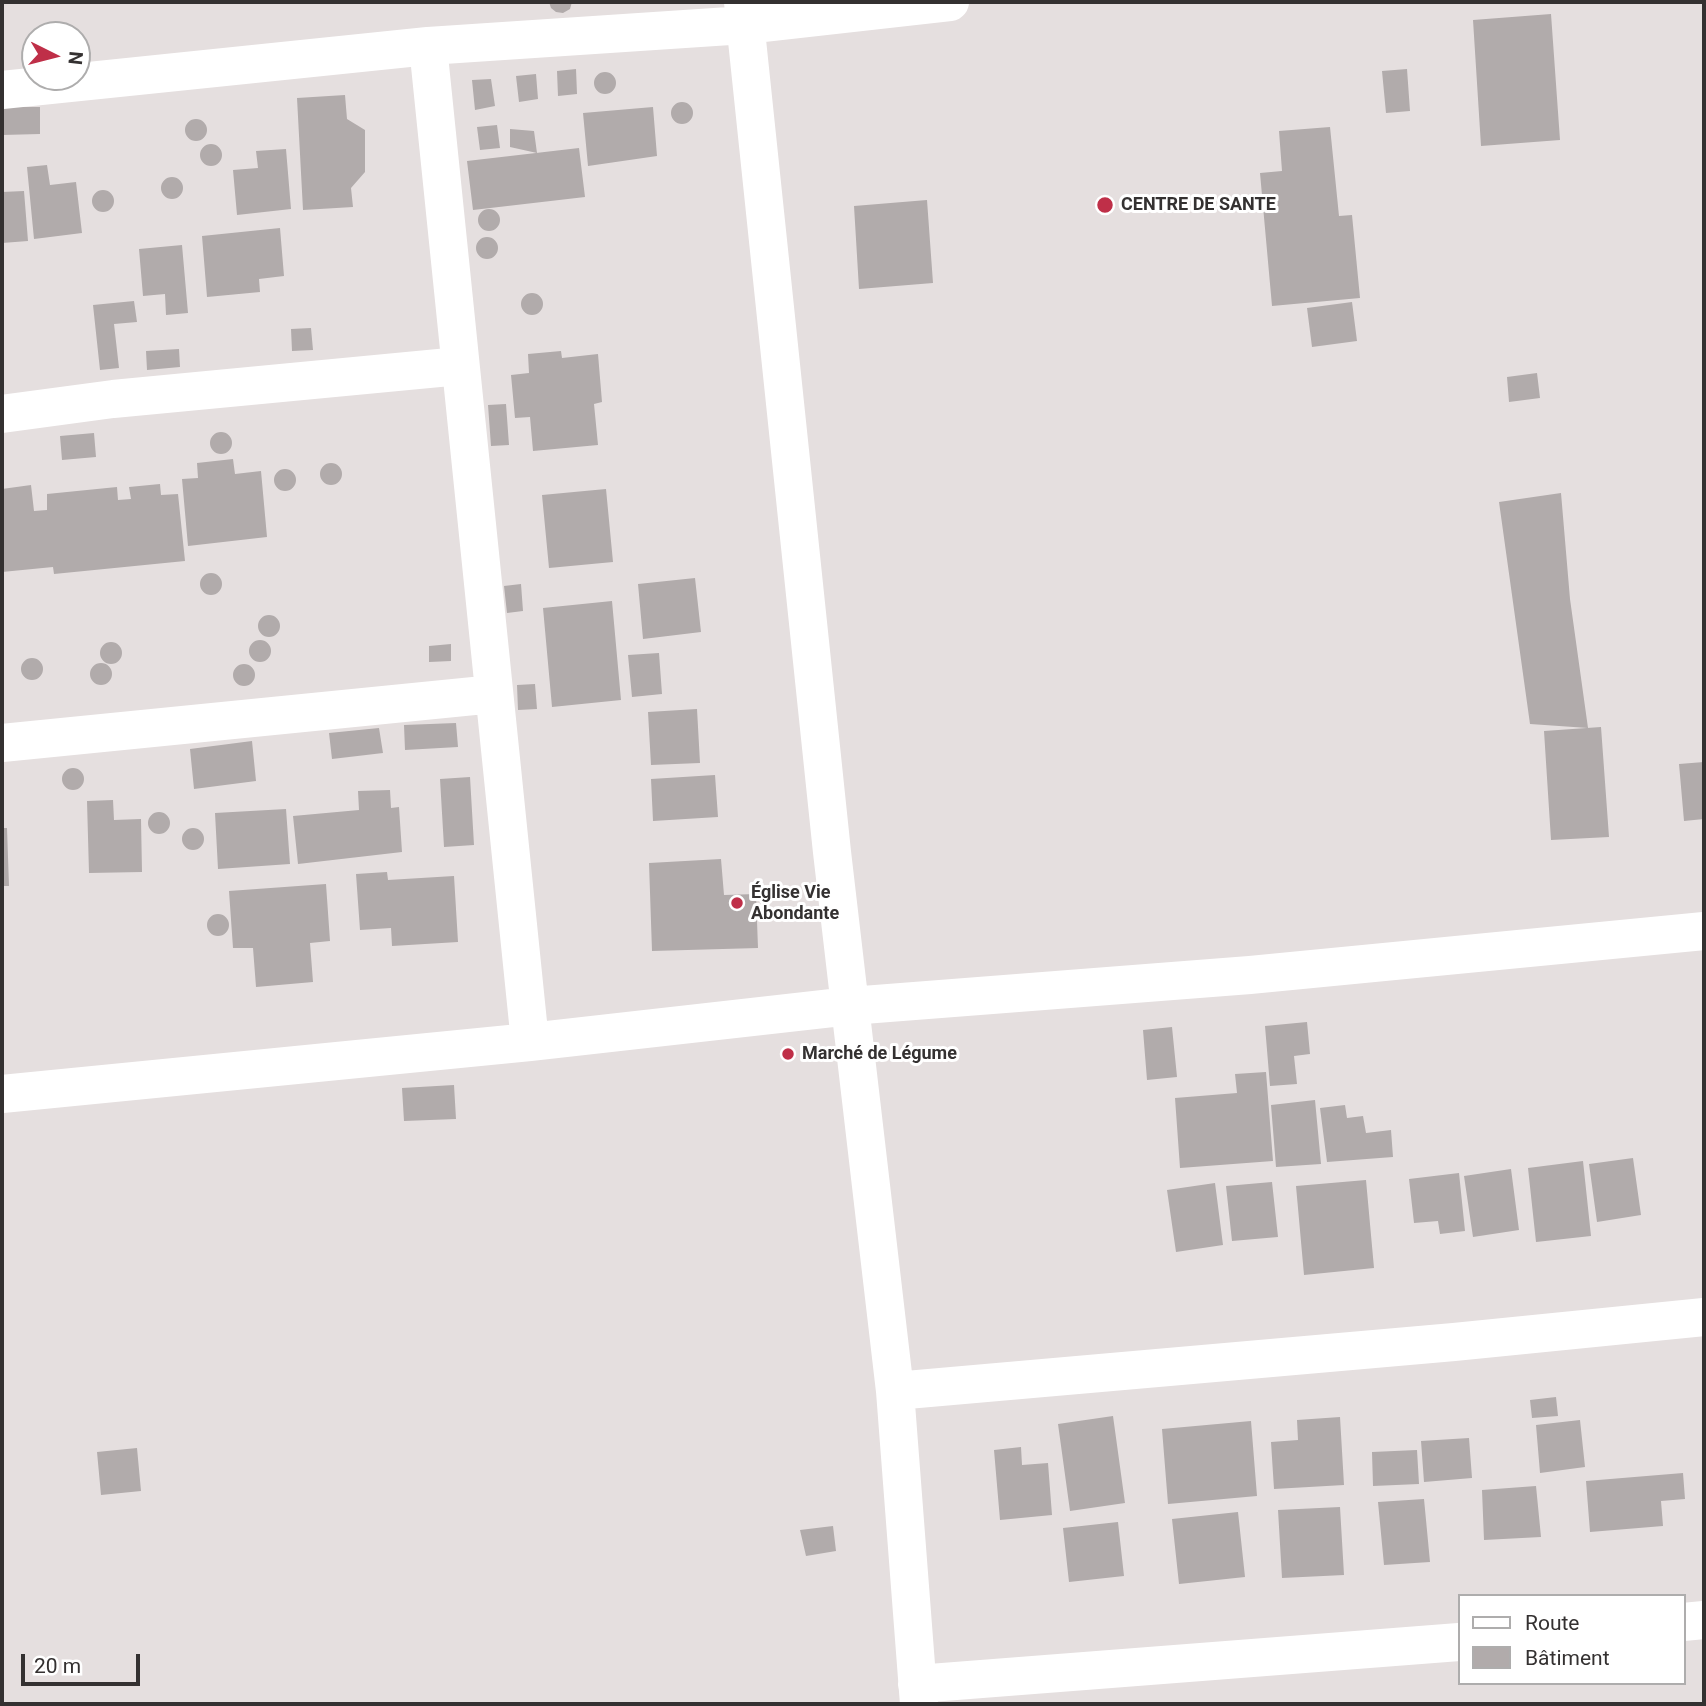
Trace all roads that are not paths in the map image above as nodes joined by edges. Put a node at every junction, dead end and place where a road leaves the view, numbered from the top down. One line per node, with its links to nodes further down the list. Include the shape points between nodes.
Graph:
1 (950, 2): 2 (street)
2 (744, 13): 3 (street); 10 (street)
3 (428, 46): 4 (street); 5 (street)
4 (2, 90)
5 (460, 366): 6 (street); 7 (street)
6 (2, 414)
7 (494, 694): 8 (street); 11 (street)
8 (2, 743)
9 (1704, 931): 10 (street, via 1236,976)
10 (850, 1006): 11 (street); 14 (street)
11 (530, 1042): 12 (street)
12 (2, 1094)
13 (1704, 1317): 14 (street)
14 (895, 1391): 18 (street)
15 (1704, 1620): 16 (street)
16 (1685, 1622)
17 (1458, 1642): 18 (street)
18 (918, 1694)

